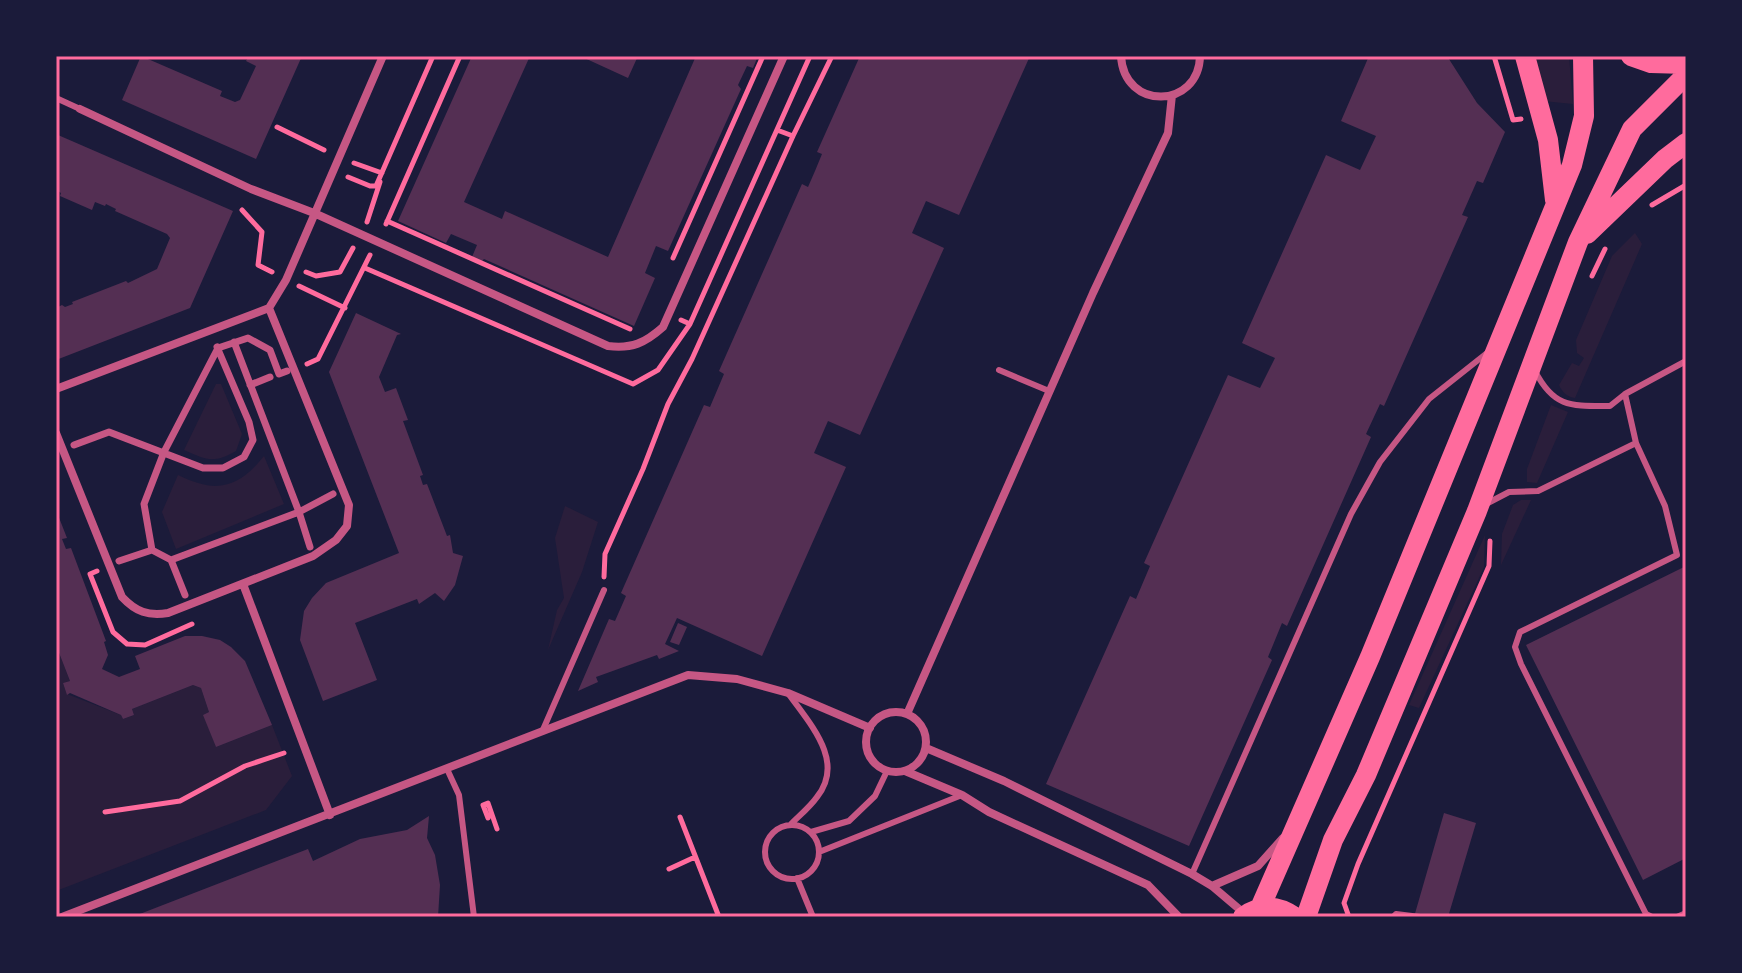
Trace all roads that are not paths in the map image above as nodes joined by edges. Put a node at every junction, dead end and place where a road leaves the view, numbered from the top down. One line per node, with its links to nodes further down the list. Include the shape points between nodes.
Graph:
1 (383, 56): 15 (street)
2 (784, 56): 15 (street, via 669,315 648,341 627,348 608,346)
3 (1121, 56): 10 (street, via 1122,70 1136,89 1159,97)
4 (1200, 56): 10 (street, via 1191,83)
5 (1525, 56): 14 (main road, via 1548,140)
6 (1583, 56): 14 (main road, via 1584,116 1572,165)
7 (1631, 56): 8 (main road, via 1651,63)
8 (1686, 64)
9 (1686, 75): 16 (main road, via 1628,136)
10 (1172, 95): 28 (street, via 1168,133)
11 (56, 98): 12 (lane)
12 (80, 109): 15 (street)
13 (1686, 143): 16 (main road)
14 (1555, 202): 19 (main road)
15 (314, 213): 17 (street)
16 (1578, 242): 22 (main road)
17 (269, 308): 27 (street); 41 (street, via 349,505 347,526 336,540 313,556)
18 (234, 342): 20 (street); 24 (street, via 248,338 270,350 279,374); 26 (street)
19 (1500, 344): 55 (main road); 58 (lane, via 1429,399 1380,462 1351,514)
20 (217, 346): 33 (street); 33 (street, via 253,440 244,457 223,468 203,468)
21 (1686, 361): 29 (lane)
22 (1532, 365): 29 (lane, via 1546,392 1576,406 1610,406); 35 (main road)
23 (999, 370): 28 (lane)
24 (287, 371)
25 (270, 377): 26 (street)
26 (250, 385): 36 (street)
27 (56, 389)
28 (1049, 391): 45 (street)
29 (1625, 394): 31 (lane)
30 (56, 433): 41 (street, via 122,597 134,610 168,613)
31 (1636, 443): 35 (lane, via 1538,491 1509,492); 72 (lane, via 1665,506 1677,555 1520,632 1515,647)
32 (74, 445): 33 (street, via 109,432)
33 (164, 452): 38 (street, via 144,504)
34 (333, 494): 36 (street)
35 (1477, 511): 69 (main road, via 1366,775 1333,840)
36 (299, 512): 37 (street); 39 (street)
37 (310, 547)
38 (152, 550): 39 (street); 40 (street)
39 (171, 560): 43 (street)
40 (119, 561)
41 (243, 584): 53 (street)
42 (604, 590): 47 (lane)
43 (185, 595)
44 (788, 693): 46 (street); 47 (street, via 737,679 688,675); 54 (lane, via 822,741 828,763 819,796)
45 (907, 714): 46 (street, via 881,716); 48 (street, via 921,724)
46 (870, 728): 50 (street, via 868,753)
47 (542, 732): 49 (street)
48 (926, 748): 51 (street, via 915,766); 58 (street)
49 (447, 769): 53 (street); 66 (lane, via 459,795)
50 (887, 771): 51 (street); 56 (lane, via 875,796 849,821)
51 (905, 771): 52 (street)
52 (962, 795): 57 (lane); 64 (street, via 1148,885)
53 (330, 815): 65 (street)
54 (791, 824): 56 (lane); 59 (lane, via 772,832 764,852 772,872)
55 (1294, 825): 60 (street, via 1258,866); 62 (main road)
56 (811, 832): 57 (lane)
57 (819, 852): 59 (lane, via 811,871)
58 (1192, 874): 60 (street)
59 (797, 878): 67 (lane)
60 (1212, 886): 62 (street)
61 (56, 913): 65 (street)
62 (1249, 913): 68 (main road, via 1272,907)
63 (1686, 913): 73 (lane)
64 (1179, 915)
65 (64, 916)
66 (474, 917)
67 (813, 917)
68 (1295, 917)
69 (1306, 917)
70 (1393, 917): 71 (lane)
71 (1420, 917)
72 (1652, 917)
73 (1677, 917)

